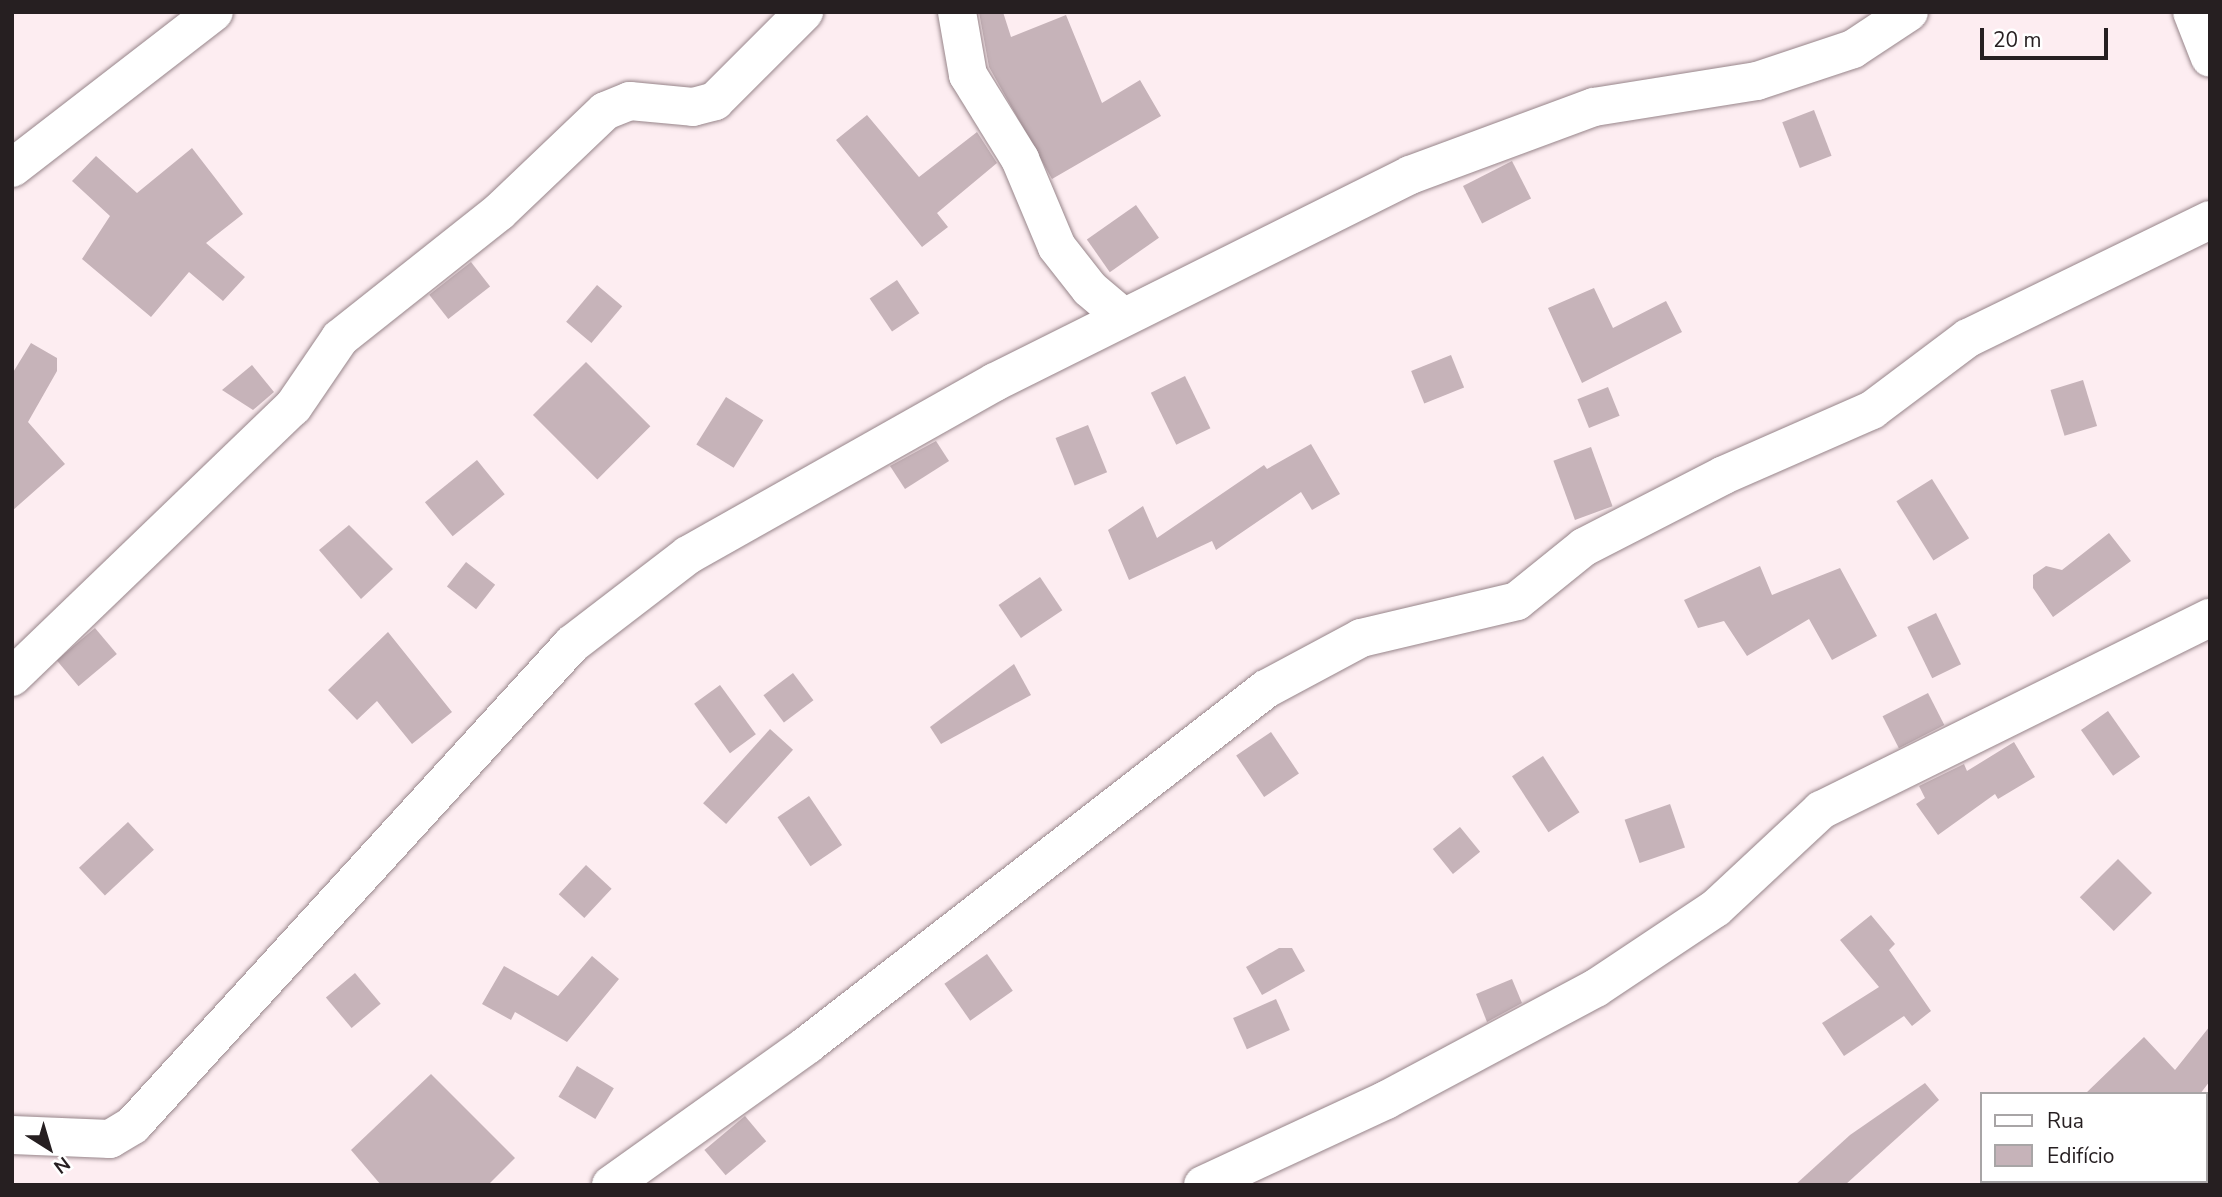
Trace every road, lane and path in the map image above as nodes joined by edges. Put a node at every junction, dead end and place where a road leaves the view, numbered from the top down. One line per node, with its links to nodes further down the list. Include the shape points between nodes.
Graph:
1 (214, 12): 7 (street)
2 (804, 12): 11 (street, via 715,101 693,107 630,102 605,111 499,212 340,338 293,407)
3 (957, 12): 9 (street, via 968,75 1020,159 1057,247 1090,289)
4 (1909, 12): 9 (street, via 1853,49 1757,80 1594,107 1410,175)
5 (2192, 12): 6 (street)
6 (2210, 58)
7 (12, 168)
8 (2210, 220): 13 (street, via 1968,338 1872,410 1724,475 1584,547 1517,601 1361,638 1266,689 807,1045)
9 (1123, 317): 12 (street, via 688,555 572,645 133,1125 110,1139)
10 (2210, 618): 14 (street, via 1821,810 1716,908 1597,988 1386,1100)
11 (12, 677)
12 (12, 1135)
13 (611, 1185)
14 (1203, 1185)

